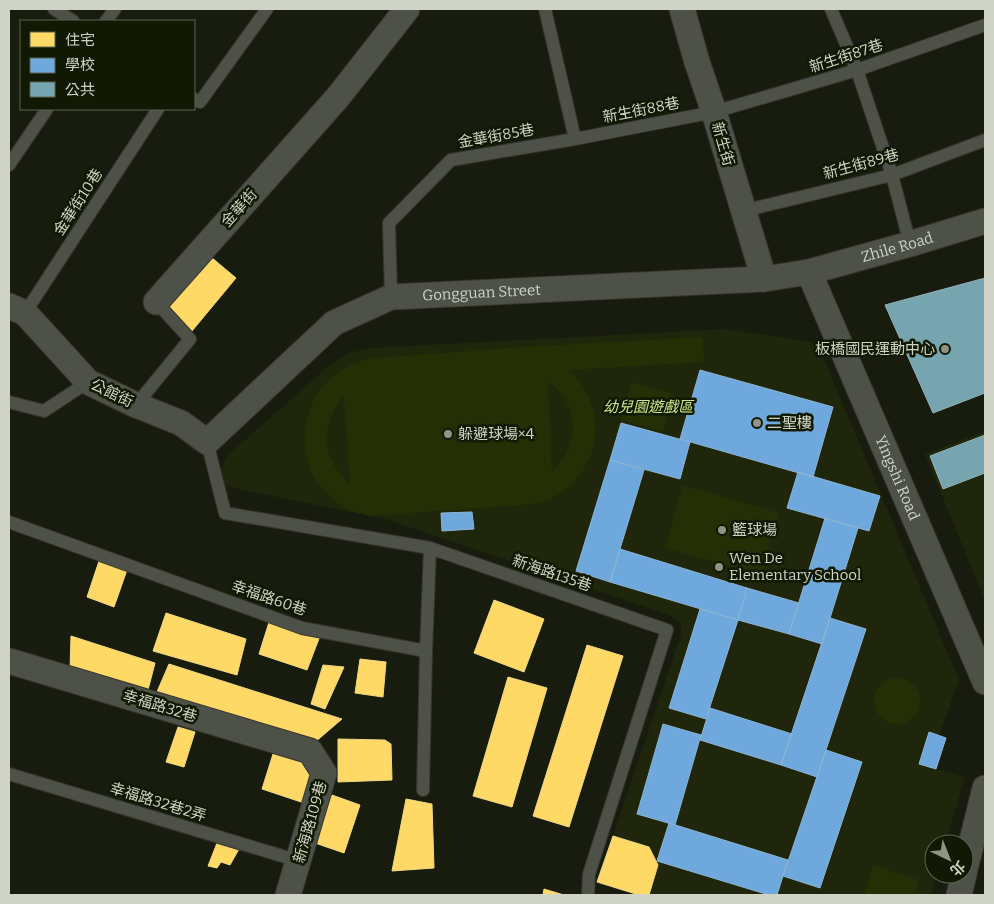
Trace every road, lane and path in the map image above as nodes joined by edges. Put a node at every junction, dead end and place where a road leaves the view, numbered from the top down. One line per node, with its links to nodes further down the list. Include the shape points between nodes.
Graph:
1 (54, 9): 8 (lane)
2 (115, 9): 9 (lane)
3 (267, 9): 12 (lane, via 200,102)
4 (407, 9): 26 (street, 金華街, via 338,98)
5 (545, 9): 16 (lane)
6 (682, 9): 15 (street, 新生街)
7 (831, 9): 11 (lane)
8 (71, 20)
9 (107, 20)
10 (985, 25): 11 (lane, 新生街87巷)
11 (857, 70): 15 (lane, 新生街87巷); 19 (lane)
12 (195, 100)
13 (46, 110): 18 (lane)
14 (157, 110): 27 (lane, 金華街10巷)
15 (714, 112): 16 (lane, 新生街88巷); 20 (street, 新生街)
16 (574, 139): 25 (lane, 金華街85巷, via 451,160 389,223)
17 (985, 140): 19 (lane, 新生街89巷)
18 (9, 165)
19 (892, 175): 20 (lane, 新生街89巷); 22 (lane)
20 (743, 211): 24 (street, 新生街)
21 (985, 221): 22 (street, Zhile Road)
22 (910, 244): 23 (street, Zhile Road)
23 (809, 272): 24 (street, Gongguan Street); 36 (street, Yingshi Road)
24 (764, 279): 25 (street, Gongguan Street)
25 (391, 297): 31 (street, Gongguan Street, via 334,323)
26 (156, 302): 30 (lane, 金華街, via 190,339)
27 (17, 310): 28 (street, 公館街)
28 (88, 382): 29 (lane, via 44,411); 30 (street, 公館街)
29 (9, 402)
30 (136, 405): 31 (street, 公館街, via 181,423)
31 (207, 442): 33 (lane, 新海路135巷, via 225,513)
32 (9, 522): 34 (lane, 幸福路60巷, via 302,628)
33 (430, 548): 34 (lane); 44 (lane, 新海路135巷, via 667,630 589,874)
34 (426, 651): 40 (lane)
35 (9, 661): 37 (street, 幸福路32巷)
36 (985, 682)
37 (310, 751): 42 (street, 新海路109巷, via 324,773)
38 (9, 774): 42 (lane, 幸福路32巷2弄)
39 (985, 788): 41 (street)
40 (423, 790)
41 (974, 834)
42 (299, 861): 43 (street, 新海路109巷)
43 (288, 895)
44 (588, 895)

